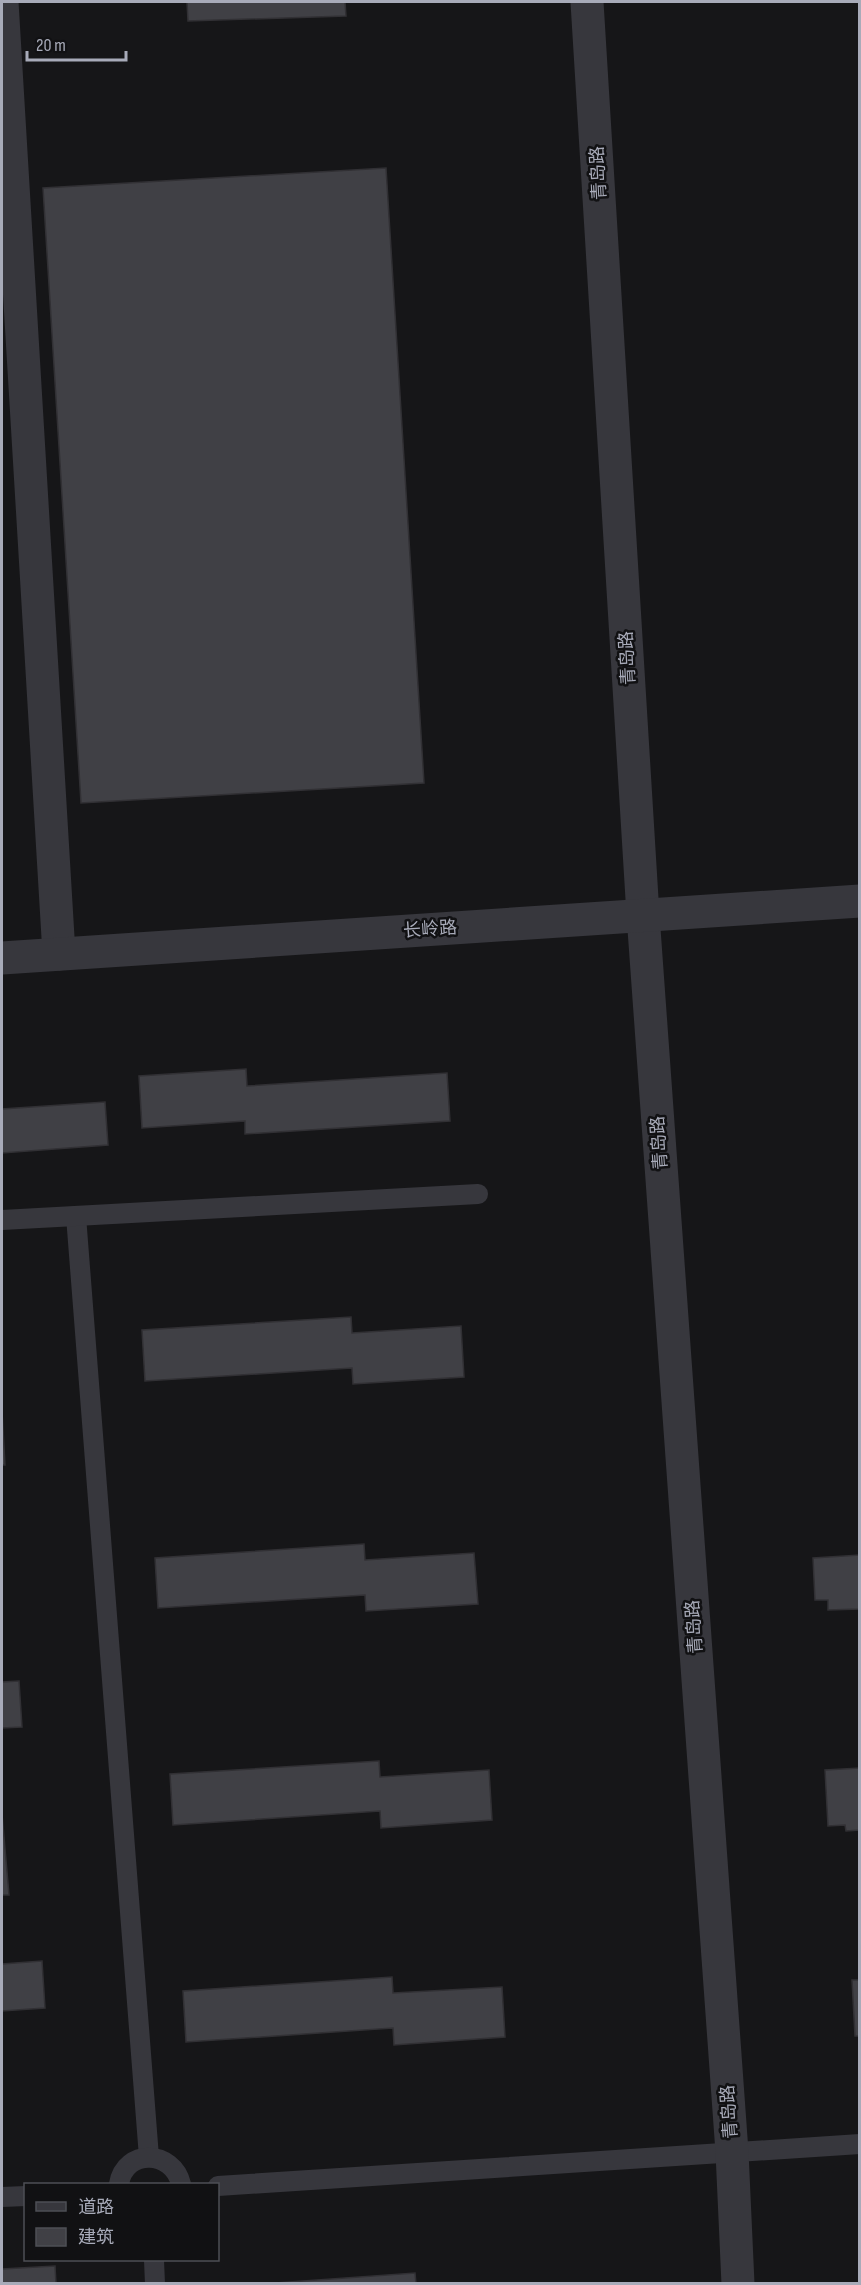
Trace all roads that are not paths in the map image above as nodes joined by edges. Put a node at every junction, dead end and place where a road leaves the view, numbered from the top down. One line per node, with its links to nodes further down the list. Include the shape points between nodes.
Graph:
1 (2, 2): 5 (street)
2 (587, 2): 4 (street, 青岛路)
3 (860, 902): 4 (street, 长岭路)
4 (643, 915): 5 (street, 长岭路); 11 (street, 青岛路)
5 (59, 954): 6 (street, 长岭路)
6 (2, 958)
7 (478, 1194): 8 (lane)
8 (76, 1216): 9 (lane); 12 (lane)
9 (2, 1220)
10 (860, 2144): 11 (lane)
11 (732, 2152): 15 (lane); 20 (street, 青岛路)
12 (149, 2157): 13 (lane, via 126,2168); 14 (lane, via 172,2165)
13 (119, 2183)
14 (181, 2183)
15 (219, 2186)
16 (24, 2196): 17 (lane)
17 (2, 2198)
18 (154, 2261): 19 (lane)
19 (155, 2283)
20 (738, 2283)

